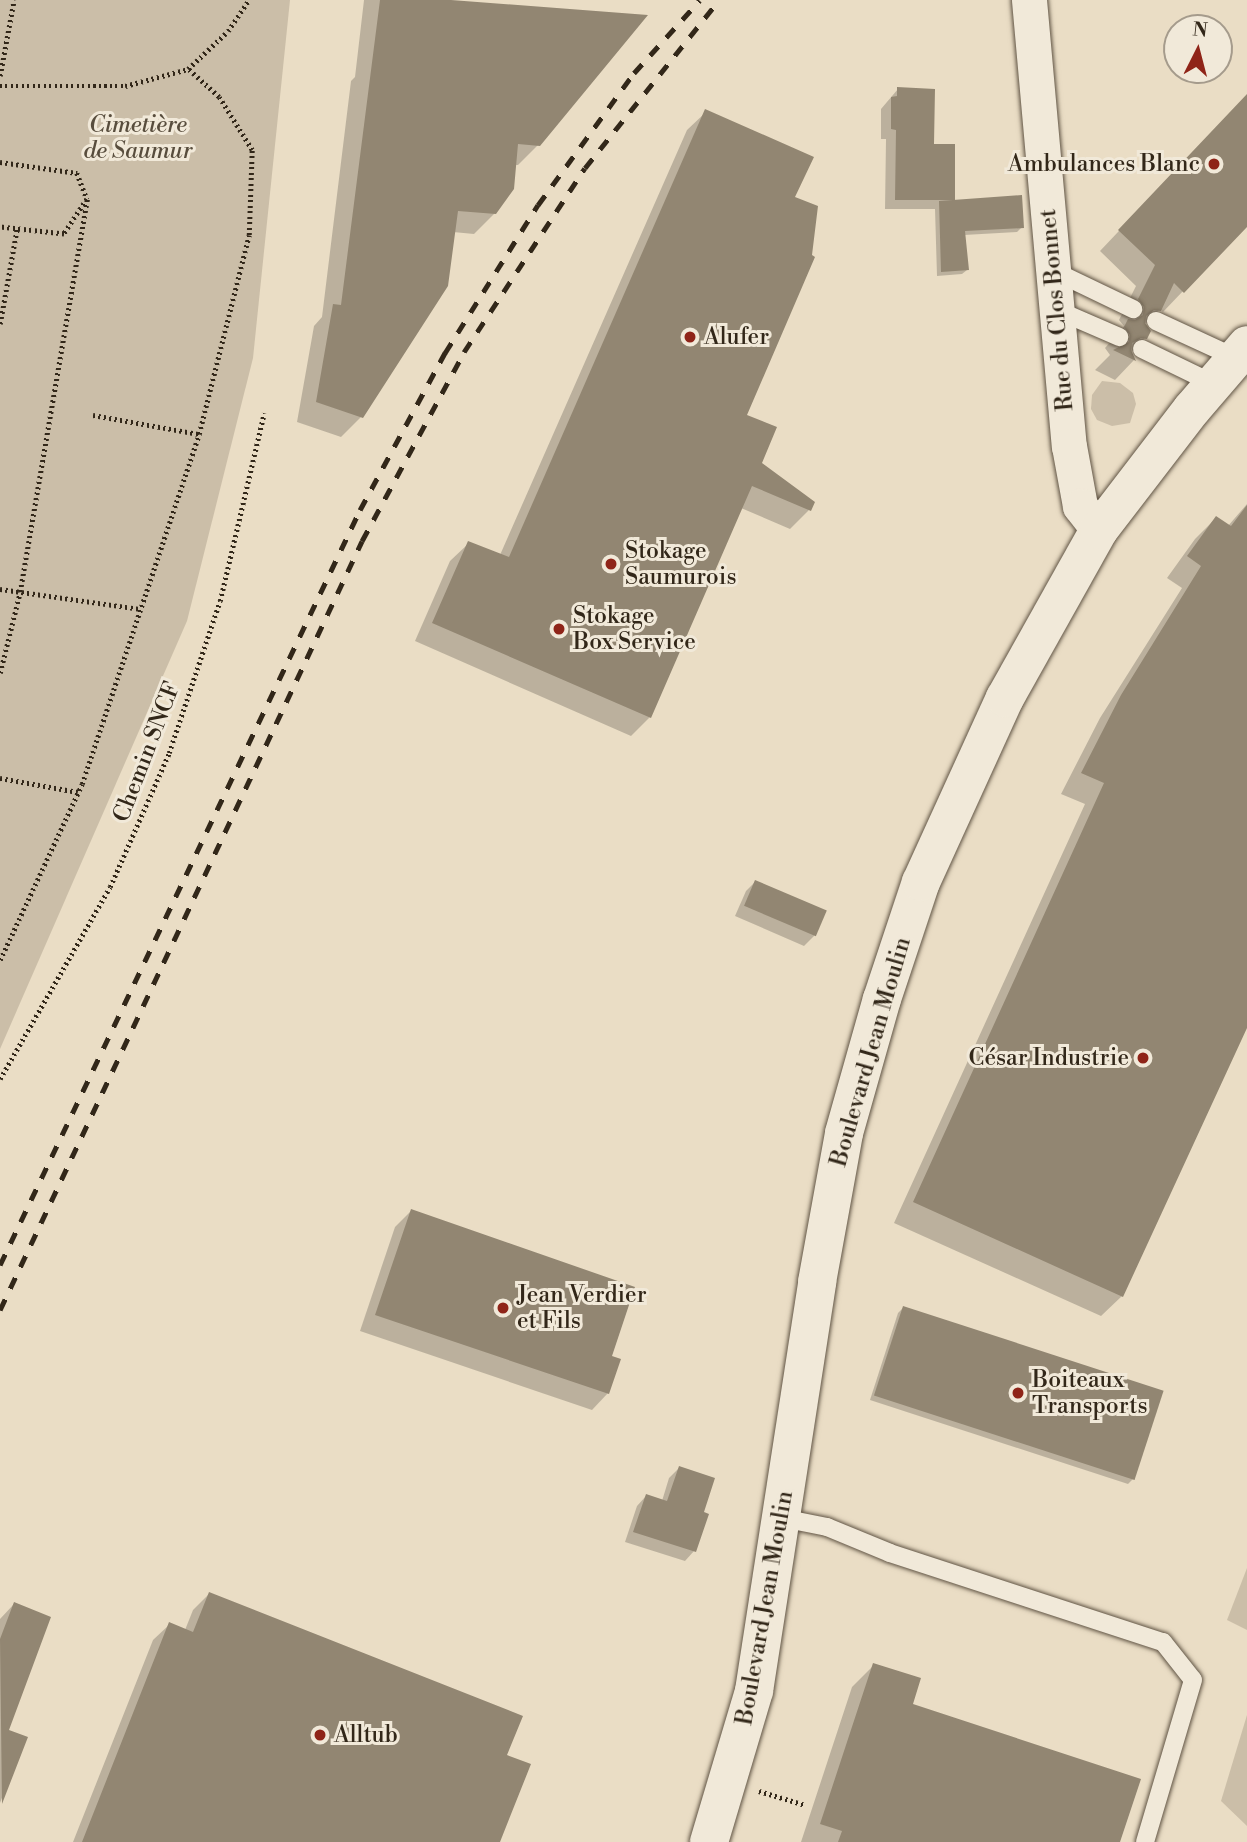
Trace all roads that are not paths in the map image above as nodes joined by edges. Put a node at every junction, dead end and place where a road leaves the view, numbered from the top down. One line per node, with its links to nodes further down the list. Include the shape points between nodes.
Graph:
1 (1029, 0): 2 (street, Rue du Clos Bonnet)
2 (1054, 271): 3 (lane); 4 (street, Rue du Clos Bonnet)
3 (1133, 309)
4 (1057, 310): 6 (lane); 9 (street, Rue du Clos Bonnet, via 1069,446 1080,506)
5 (1156, 321): 8 (lane)
6 (1119, 337)
7 (1142, 349): 8 (lane)
8 (1232, 362): 9 (street, Boulevard Jean Moulin)
9 (1100, 530): 10 (street, Boulevard Jean Moulin, via 1005,698 921,882 883,999 845,1133 817,1282)
10 (782, 1518): 11 (street, Boulevard Jean Moulin, via 754,1691); 12 (lane, via 827,1527 890,1553 1163,1642 1193,1681)
11 (709, 1842)
12 (1145, 1842)

